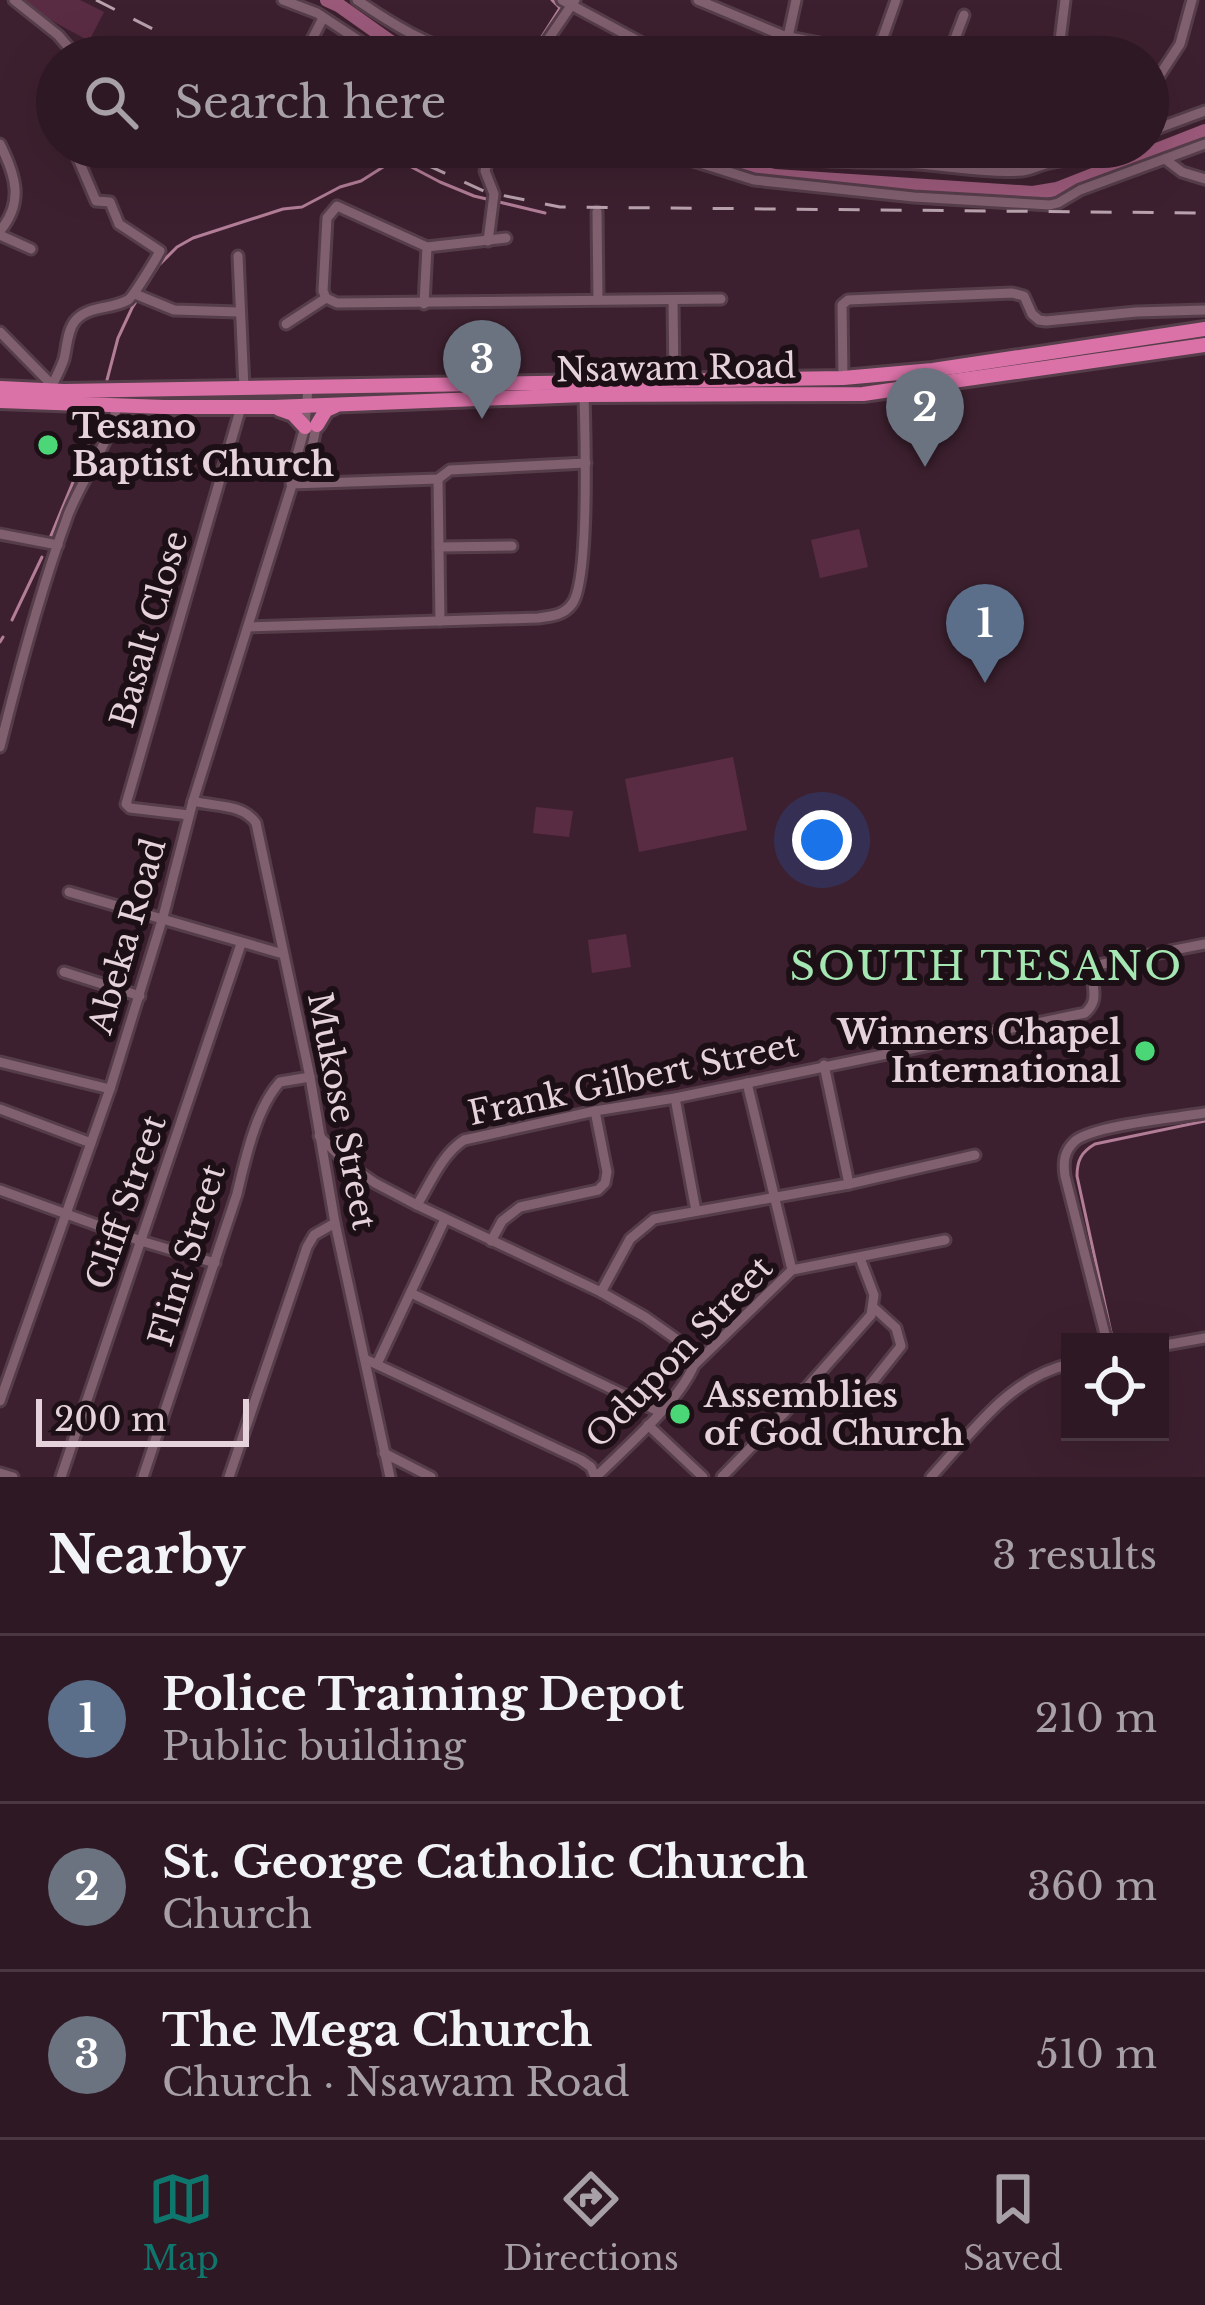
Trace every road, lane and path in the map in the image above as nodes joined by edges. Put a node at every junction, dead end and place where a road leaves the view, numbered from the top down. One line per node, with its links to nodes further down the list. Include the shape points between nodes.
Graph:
1 (14, 0): 12 (street)
2 (283, 0): 11 (street)
3 (357, 0): 15 (street)
4 (698, 0): 18 (street)
5 (796, 0): 18 (street)
6 (896, 0): 19 (street)
7 (1064, 0): 21 (street)
8 (1192, 0): 22 (street)
9 (569, 2): 16 (street); 17 (street)
10 (964, 15): 20 (street)
11 (323, 18): 13 (street); 14 (street)
12 (59, 36)
13 (314, 36)
14 (351, 36)
15 (414, 36)
16 (549, 36)
17 (630, 36)
18 (786, 36)
19 (885, 36)
20 (956, 36)
21 (1060, 36)
22 (1169, 61)
23 (1205, 111): 24 (street)
24 (1169, 124)
25 (0, 144): 37 (street, via 17,196)
26 (1205, 144): 27 (street)
27 (1169, 158)
28 (1169, 162): 35 (street)
29 (83, 168): 43 (street, via 96,201 110,202 119,224 160,251)
30 (486, 168): 39 (street, via 494,194)
31 (716, 168): 34 (street, via 754,180 1026,205 1058,203)
32 (961, 168): 33 (street)
33 (1035, 168)
34 (1140, 168)
35 (1205, 178)
36 (598, 212): 46 (street)
37 (0, 233): 41 (street)
38 (506, 238): 39 (street)
39 (488, 241): 40 (street)
40 (427, 247): 45 (street, via 337,206 324,242); 48 (street)
41 (32, 249)
42 (238, 256): 50 (street)
43 (135, 294): 50 (street, via 173,310); 60 (street, via 71,326)
44 (721, 299): 47 (street)
45 (328, 300): 48 (street); 51 (street)
46 (598, 300): 47 (street); 48 (street)
47 (673, 300): 56 (street)
48 (424, 304)
49 (1205, 310): 55 (street, via 1046,321 1012,293 848,300)
50 (239, 312): 59 (street)
51 (286, 324)
52 (1205, 329): 55 (highway, Nsawam Road)
53 (0, 332): 60 (street)
54 (1205, 345): 61 (highway, Nsawam Road, via 863,394)
55 (843, 378): 56 (highway, Nsawam Road)
56 (674, 381): 57 (highway, Nsawam Road)
57 (315, 387): 59 (highway, Nsawam Road); 64 (street, Abeka Road)
58 (0, 388): 60 (highway, Nsawam Road)
59 (244, 388): 60 (highway, Nsawam Road)
60 (55, 389)
61 (584, 394): 64 (highway, Nsawam Road); 68 (street)
62 (0, 401): 63 (highway, Nsawam Road)
63 (117, 406): 65 (highway, Nsawam Road); 72 (street, via 106,443)
64 (321, 406): 66 (highway, Nsawam Road); 67 (street, Abeka Road); 67 (highway, via 326,410)
65 (241, 407): 66 (highway, Nsawam Road); 79 (street, Basalt Close, via 126,804)
66 (274, 407): 67 (highway)
67 (311, 426): 70 (street, Abeka Road, via 306,464)
68 (586, 463): 69 (street, via 451,470); 75 (street, via 579,591 570,608 538,618)
69 (439, 478): 70 (street); 74 (street)
70 (292, 483): 76 (street, Abeka Road)
71 (0, 534): 72 (street)
72 (50, 543): 77 (street)
73 (512, 546): 74 (street)
74 (439, 547): 75 (street)
75 (440, 621): 76 (street)
76 (248, 627): 78 (street, Abeka Road)
77 (0, 747)
78 (193, 801): 79 (street, Abeka Road); 84 (street, Mukose Street, via 242,811 256,823)
79 (189, 815): 81 (street, Abeka Road)
80 (69, 892): 81 (street)
81 (163, 917): 82 (street); 86 (street, Abeka Road)
82 (241, 944): 84 (street); 107 (street, Cliff Street)
83 (1205, 944): 88 (street, Frank Gilbert Street, via 1099,965 1085,1013)
84 (283, 954): 89 (street, Mukose Street)
85 (64, 972): 86 (street)
86 (140, 996): 91 (street, Abeka Road)
87 (0, 1062): 91 (street)
88 (824, 1065): 90 (street, Frank Gilbert Street); 99 (street)
89 (310, 1077): 96 (street, Mukose Street); 111 (street, Flint Street, via 280,1082 268,1097)
90 (747, 1083): 92 (street, Frank Gilbert Street); 101 (street)
91 (110, 1089): 97 (street, Abeka Road)
92 (675, 1097): 94 (street, Frank Gilbert Street); 103 (street)
93 (0, 1109): 97 (street)
94 (595, 1111): 102 (street, Frank Gilbert Street, via 464,1140); 108 (street, via 605,1184 520,1207)
95 (1205, 1112): 116 (street, via 1102,1131 1066,1152)
96 (319, 1136): 102 (street, via 350,1166); 106 (street, Mukose Street)
97 (91, 1143): 104 (street, Abeka Road)
98 (975, 1155): 99 (street)
99 (849, 1184): 101 (street)
100 (0, 1190): 104 (street)
101 (773, 1196): 103 (street); 112 (street)
102 (417, 1205): 105 (street)
103 (696, 1210): 113 (street, via 641,1227)
104 (66, 1215): 107 (street); 122 (street, Abeka Road)
105 (445, 1219): 108 (street); 114 (street)
106 (335, 1223): 119 (street, Mukose Street); 133 (street, via 308,1246)
107 (141, 1240): 111 (street); 131 (street, Cliff Street)
108 (491, 1240): 113 (street)
109 (945, 1240): 110 (street, Odupon Street)
110 (860, 1258): 112 (street, Odupon Street); 115 (street)
111 (215, 1263): 132 (street, Flint Street)
112 (792, 1270): 121 (street, Odupon Street)
113 (601, 1292): 121 (street, via 673,1336)
114 (411, 1293): 120 (street); 126 (street)
115 (873, 1307): 124 (street, via 896,1328 901,1346); 138 (street)
116 (1105, 1333)
117 (1205, 1338): 118 (street)
118 (1169, 1344)
119 (365, 1359): 120 (street); 128 (street, Mukose Street)
120 (377, 1364): 136 (street, via 581,1460)
121 (694, 1365): 126 (street, Odupon Street)
122 (6, 1366): 125 (street, Abeka Road)
123 (1061, 1367): 139 (street, via 1009,1393)
124 (870, 1385)
125 (0, 1401)
126 (660, 1412): 127 (street, Odupon Street)
127 (648, 1425): 136 (street, Odupon Street); 137 (street)
128 (384, 1453): 134 (street, Mukose Street); 135 (street)
129 (0, 1473): 130 (street)
130 (13, 1477)
131 (61, 1477)
132 (143, 1477)
133 (229, 1477)
134 (390, 1477)
135 (430, 1477)
136 (595, 1477)
137 (703, 1477)
138 (722, 1477)
139 (931, 1477)

